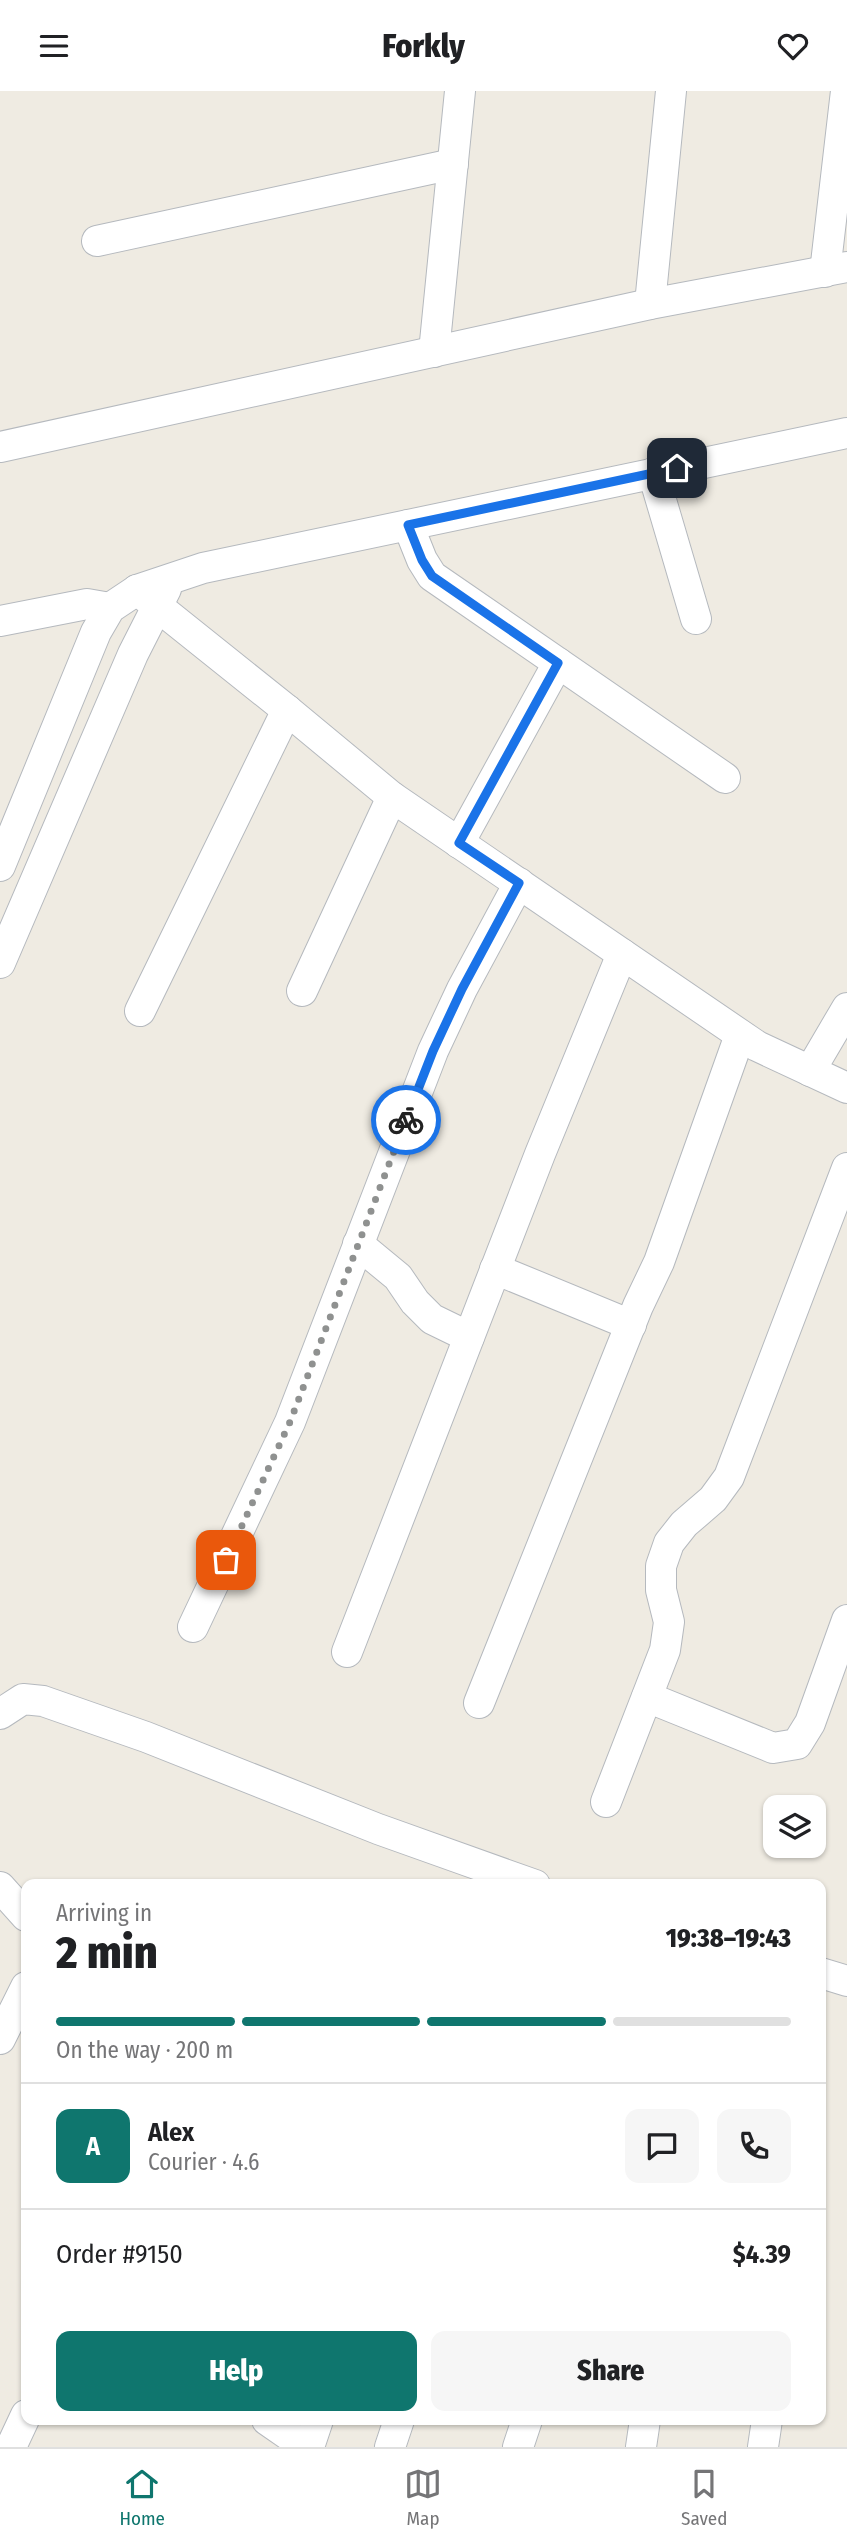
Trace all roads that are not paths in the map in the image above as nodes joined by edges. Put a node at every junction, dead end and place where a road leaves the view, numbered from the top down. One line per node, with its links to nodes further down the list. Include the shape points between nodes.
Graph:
1 (460, 91): 4 (street)
2 (671, 91): 7 (street)
3 (845, 91): 6 (street)
4 (453, 164): 5 (street); 8 (street)
5 (97, 241)
6 (836, 269): 7 (street)
7 (650, 304): 8 (street)
8 (434, 352): 10 (street)
9 (847, 433): 11 (street)
10 (0, 447)
11 (653, 473): 12 (street); 15 (street)
12 (408, 525): 13 (street, via 203,568 171,577); 17 (street, via 432,576)
13 (147, 598): 14 (street); 18 (street); 25 (street, via 128,667)
14 (110, 608): 16 (street, via 87,604); 22 (street)
15 (696, 619)
16 (0, 621)
17 (558, 663): 19 (street); 21 (street)
18 (287, 710): 20 (street); 28 (street)
19 (725, 778)
20 (392, 797): 21 (street); 26 (street)
21 (459, 843): 23 (street)
22 (0, 866)
23 (519, 883): 24 (street); 33 (street, via 433,1051)
24 (622, 954): 29 (street); 34 (street)
25 (0, 963)
26 (302, 991)
27 (847, 1008): 30 (street)
28 (141, 1011)
29 (740, 1035): 30 (street); 35 (street, via 659,1262)
30 (810, 1071): 31 (street)
31 (847, 1088)
32 (847, 1168): 40 (street, via 729,1477 669,1543 661,1590 669,1622 665,1650)
33 (358, 1244): 36 (street, via 398,1277 432,1319); 38 (street, via 290,1422)
34 (495, 1269): 35 (street); 36 (street)
35 (631, 1325): 41 (street)
36 (469, 1338): 39 (street)
37 (847, 1620): 40 (street, via 810,1723 797,1744 772,1748)
38 (193, 1627)
39 (347, 1653)
40 (647, 1697): 43 (street)
41 (479, 1703)
42 (0, 1714): 44 (street, via 23,1699 43,1702)
43 (606, 1803)
44 (518, 1879)
45 (0, 1888): 46 (street)
46 (21, 1911)
47 (826, 1975): 48 (street)
48 (847, 1981)
49 (21, 1997): 50 (street)
50 (0, 2039)
51 (21, 2425): 58 (street)
52 (274, 2425): 59 (street)
53 (316, 2425): 59 (street)
54 (398, 2425): 60 (street)
55 (525, 2425): 61 (street)
56 (644, 2425): 62 (street)
57 (766, 2425): 63 (street)
58 (11, 2447)
59 (307, 2447)
60 (390, 2447)
61 (518, 2447)
62 (641, 2447)
63 (763, 2447)

